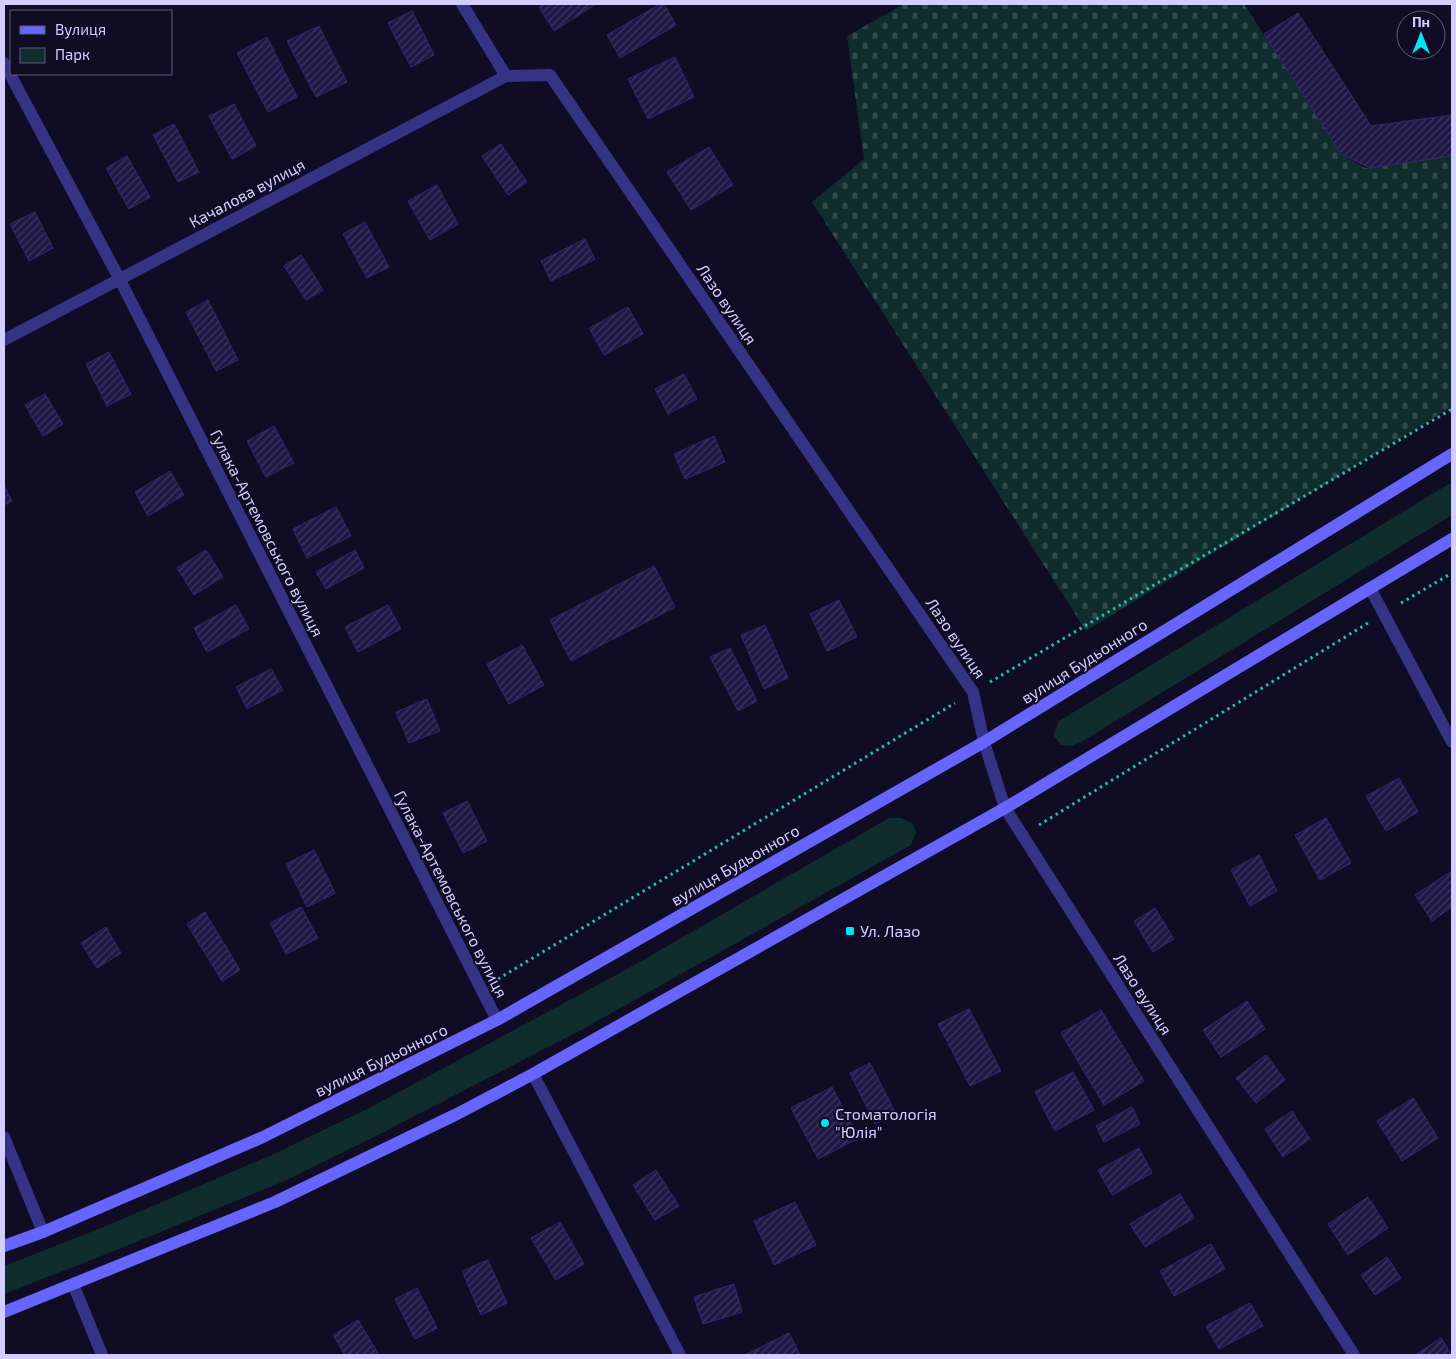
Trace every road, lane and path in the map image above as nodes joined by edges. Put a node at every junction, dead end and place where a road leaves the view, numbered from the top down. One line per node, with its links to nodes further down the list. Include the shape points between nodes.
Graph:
1 (462, 4): 5 (street)
2 (4, 63): 3 (street, Гулака-Артемовського вулиця)
3 (10, 74)
4 (10, 75): 6 (street, Гулака-Артемовського вулиця)
5 (506, 76): 6 (street, Качалова вулиця); 14 (street, Лазо вулиця, via 550,75)
6 (119, 278): 7 (street, Качалова вулиця); 19 (street, Гулака-Артемовського вулиця)
7 (4, 340)
8 (1452, 409): 14 (path)
9 (1452, 454): 15 (main road, вулиця Будьонного)
10 (1452, 539): 12 (main road)
11 (1452, 573): 13 (path)
12 (1370, 588): 13 (street); 17 (main road)
13 (1384, 613): 16 (street); 18 (path)
14 (973, 692): 15 (street, Лазо вулиця); 19 (path)
15 (984, 742): 17 (street, Лазо вулиця); 20 (main road, вулиця Будьонного)
16 (1452, 742)
17 (1005, 808): 18 (street, Лазо вулиця); 21 (main road)
18 (1023, 835): 29 (street, Лазо вулиця)
19 (481, 989): 20 (street, Гулака-Артемовського вулиця)
20 (497, 1020): 23 (main road, вулиця Будьонного, via 263,1137)
21 (533, 1074): 25 (main road, via 275,1202); 28 (street)
22 (4, 1137): 23 (street)
23 (43, 1232): 24 (main road, вулиця Будьонного)
24 (4, 1246)
25 (73, 1284): 26 (main road); 27 (street)
26 (4, 1312)
27 (102, 1355)
28 (680, 1355)
29 (1354, 1355)

